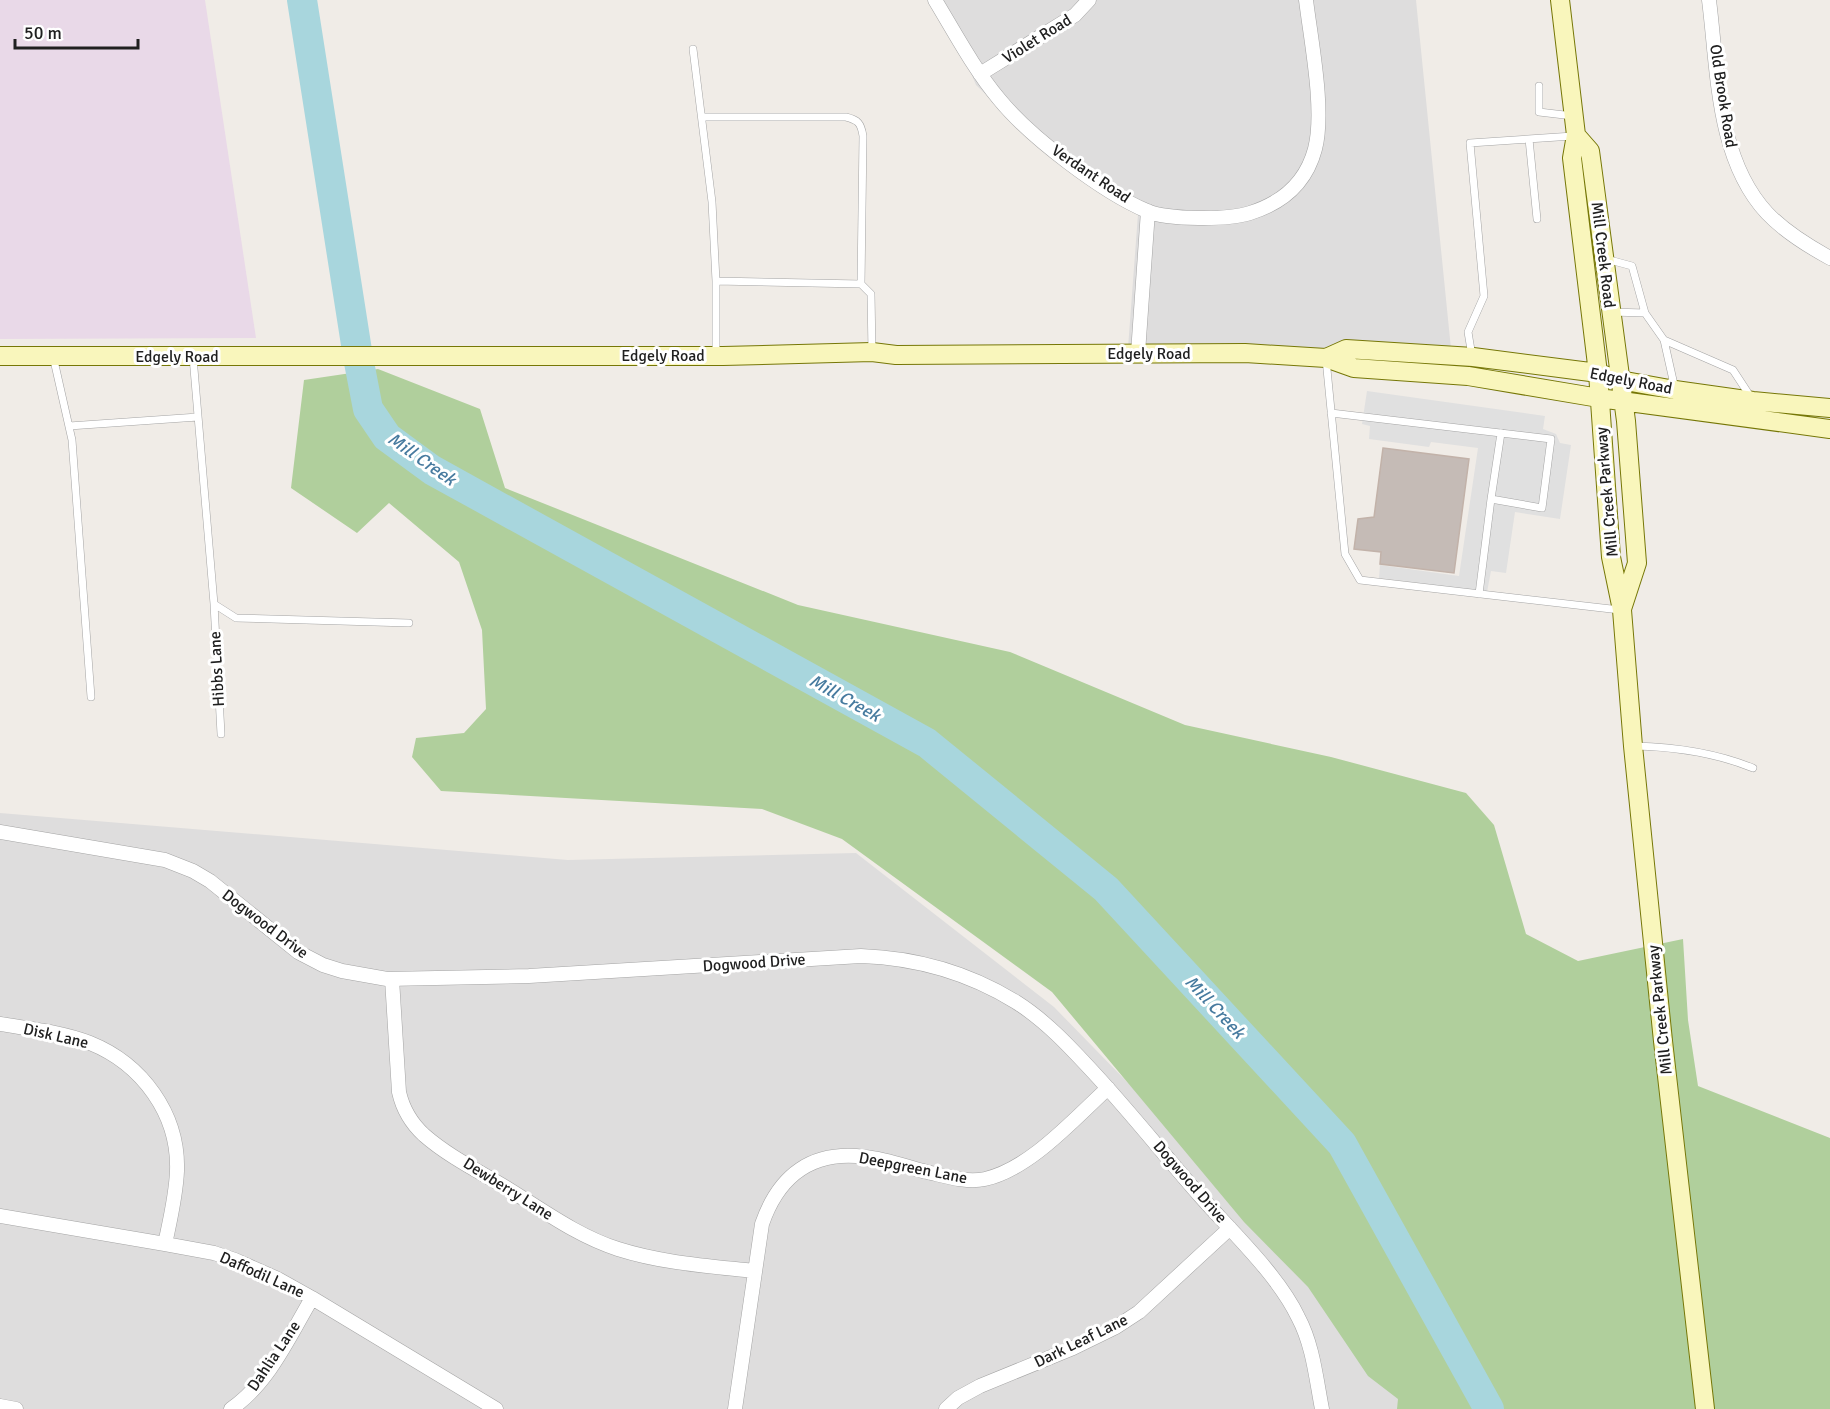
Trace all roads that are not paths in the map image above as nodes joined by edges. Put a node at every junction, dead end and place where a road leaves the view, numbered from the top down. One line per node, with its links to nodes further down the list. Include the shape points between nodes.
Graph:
1 (935, 0): 7 (street, Verdant Road)
2 (1089, 0): 7 (street, Violet Road, via 1075,15)
3 (1306, 0): 13 (street, Verdant Road, via 1318,128 1312,156 1294,188 1274,204 1240,216 1166,216)
4 (1560, 0): 9 (main road, Mill Creek Road)
5 (1709, 0): 16 (street, Old Brook Road, via 1723,114 1738,168 1767,213)
6 (693, 49): 10 (lane)
7 (980, 74): 13 (street, Verdant Road, via 1027,128 1112,192)
8 (1539, 86): 9 (lane, via 1539,112)
9 (1574, 116): 11 (main road, Mill Creek Road)
10 (702, 117): 17 (lane); 18 (lane, via 856,119 863,136)
11 (1576, 135): 12 (lane); 15 (main road, Mill Creek Road, via 1590,151); 30 (main road, Mill Creek Road, via 1572,158)
12 (1529, 139): 14 (lane); 28 (lane, via 1470,143 1484,296 1468,332)
13 (1148, 211): 23 (street)
14 (1538, 219)
15 (1603, 258): 19 (main road, Mill Creek Road); 20 (lane, via 1632,266)
16 (1830, 258)
17 (716, 281): 18 (lane); 26 (lane)
18 (861, 284): 22 (lane, via 871,294)
19 (1610, 312): 20 (lane); 31 (main road, Mill Creek Road)
20 (1645, 313): 21 (lane)
21 (1664, 340): 32 (lane); 35 (lane, via 1732,369)
22 (872, 352): 23 (main road, Edgely Road, via 896,356); 26 (main road, Edgely Road)
23 (1138, 354): 29 (main road, Edgely Road, via 1245,353)
24 (0, 356): 25 (main road, Edgely Road)
25 (53, 356): 27 (main road, Edgely Road); 39 (lane)
26 (716, 356): 27 (main road, Edgely Road)
27 (193, 357): 38 (lane, Hibbs Lane)
28 (1473, 357): 29 (main road, Edgely Road, via 1346,350); 30 (main road, Edgely Road)
29 (1326, 358): 33 (main road, Edgely Road, via 1354,368 1468,376); 37 (lane)
30 (1598, 373): 31 (main road, Edgely Road); 33 (main road, Mill Creek Parkway)
31 (1620, 380): 32 (main road, Edgely Road); 34 (main road, Mill Creek Parkway)
32 (1675, 390): 35 (main road, Edgely Road)
33 (1599, 398): 34 (main road, Edgely Road); 45 (main road, Mill Creek Parkway, via 1611,557)
34 (1622, 400): 40 (main road, Edgely Road); 45 (main road, Mill Creek Parkway, via 1636,563)
35 (1753, 401): 36 (main road, Edgely Road)
36 (1830, 408)
37 (1331, 412): 41 (lane); 43 (lane, via 1345,554 1360,580)
38 (198, 417): 39 (lane); 44 (lane, Hibbs Lane)
39 (69, 426): 47 (lane)
40 (1830, 429)
41 (1501, 433): 42 (lane); 42 (lane, via 1551,439 1542,508)
42 (1491, 499): 43 (lane)
43 (1479, 594): 45 (lane)
44 (214, 604): 46 (lane, via 236,618); 48 (lane, Hibbs Lane)
45 (1622, 610): 49 (main road, Mill Creek Parkway)
46 (410, 623)
47 (91, 697)
48 (221, 734)
49 (1633, 746): 50 (lane, via 1729,759); 67 (main road, Mill Creek Parkway)
50 (1753, 768)
51 (0, 832): 52 (street, Dogwood Drive, via 165,860 210,881 298,952 342,971)
52 (392, 979): 54 (street, Dogwood Drive, via 529,976 893,957 951,971 1016,1002 1042,1021); 58 (street, Dewberry Lane, via 399,1092 410,1120 424,1135 594,1239 653,1258)
53 (0, 1024): 57 (street, Disk Lane, via 89,1042 112,1053 148,1084 169,1120 178,1169)
54 (1108, 1088): 56 (street, Dogwood Drive); 58 (street, Deepgreen Lane, via 1017,1167 983,1180 952,1178 866,1157 837,1155 808,1165 780,1187 767,1209)
55 (0, 1216): 57 (street, Daffodil Lane)
56 (1230, 1228): 65 (street, Dark Leaf Lane, via 1139,1312 1116,1328 980,1386); 66 (street, Dogwood Drive, via 1298,1316 1308,1339)
57 (165, 1244): 59 (street, Daffodil Lane, via 235,1260)
58 (754, 1271): 64 (street, Deepgreen Lane)
59 (312, 1298): 62 (street, Dahlia Lane, via 262,1380); 63 (street, Daffodil Lane)
60 (0, 1406): 61 (street)
61 (16, 1409)
62 (231, 1409)
63 (496, 1409)
64 (735, 1409)
65 (946, 1409)
66 (1322, 1409)
67 (1705, 1409)

